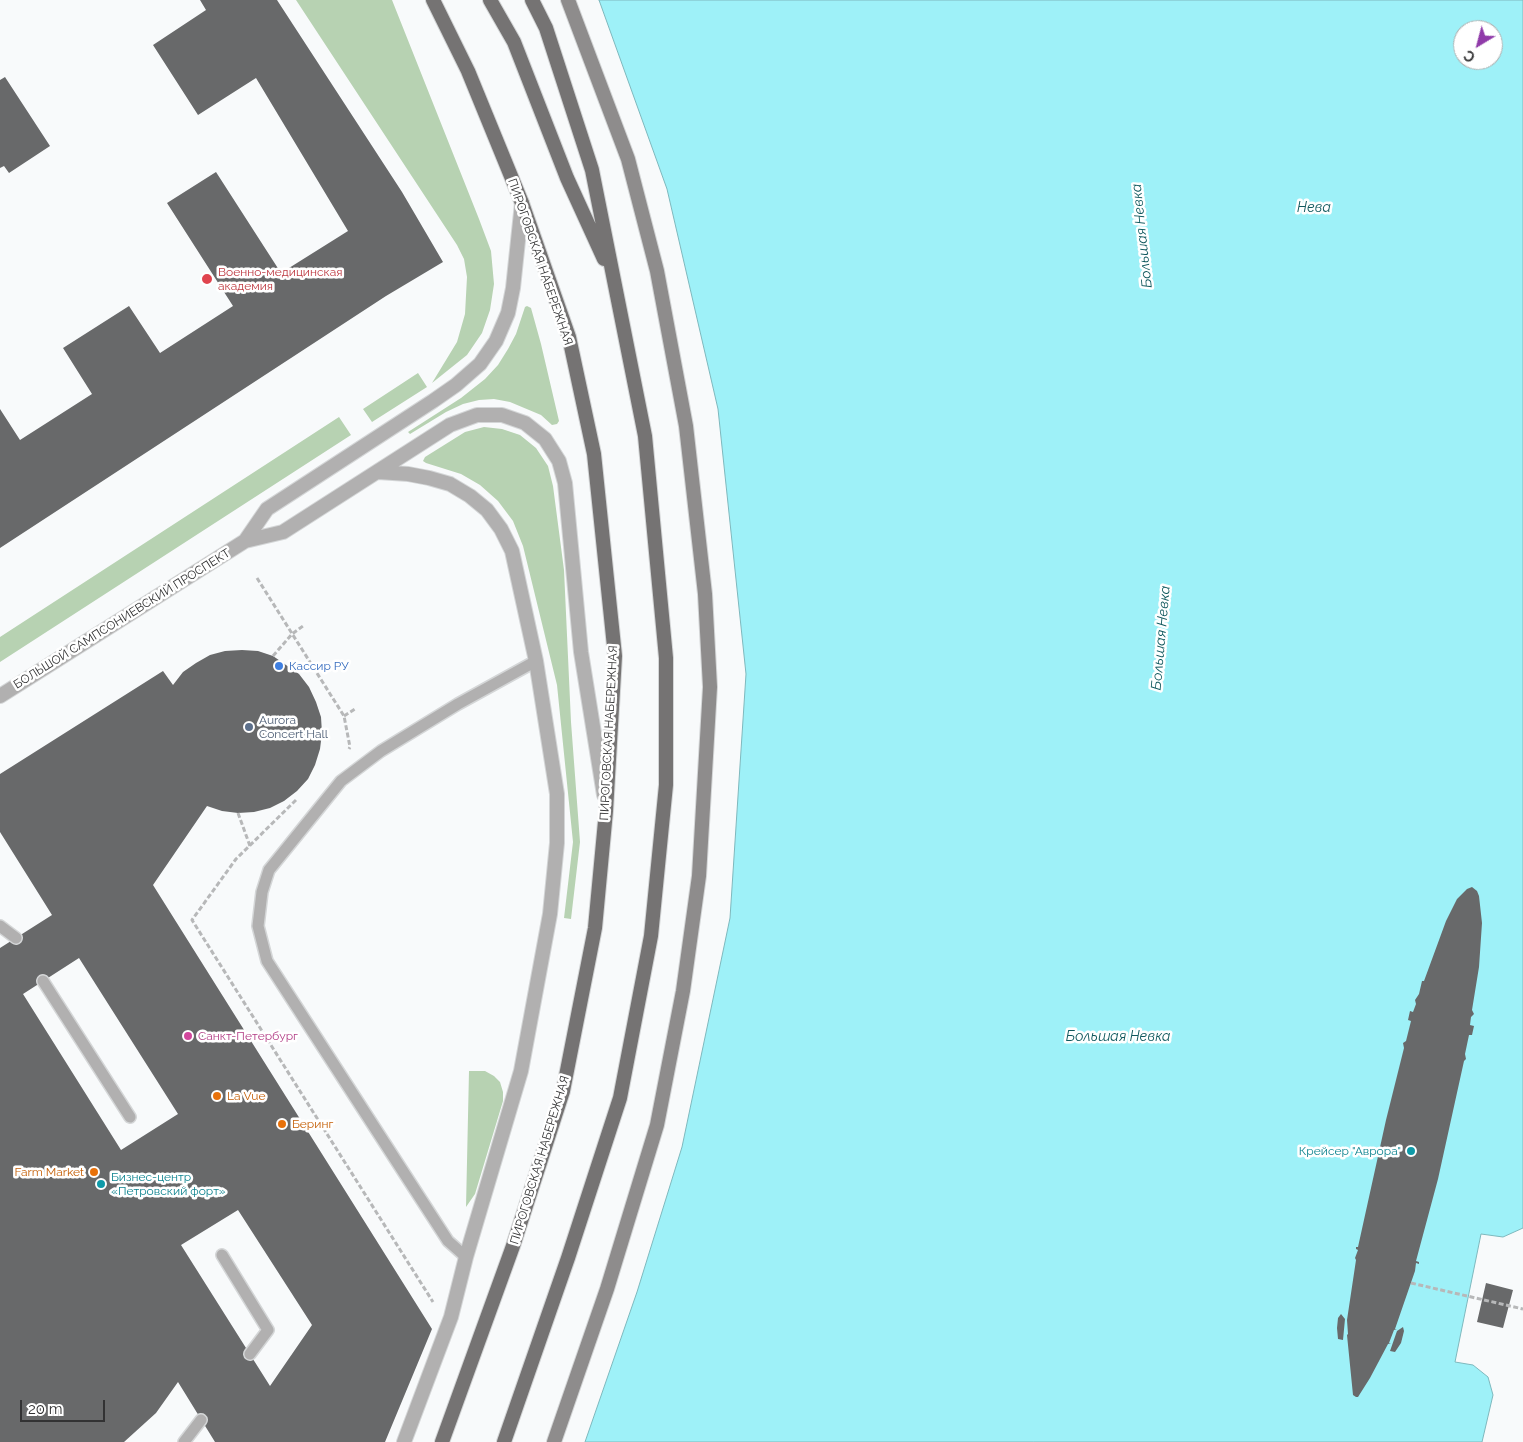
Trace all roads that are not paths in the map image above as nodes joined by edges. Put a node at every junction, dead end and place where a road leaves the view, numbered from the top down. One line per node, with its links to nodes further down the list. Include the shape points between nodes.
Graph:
1 (433, 0): 5 (main road, ПИРОГОВСКАЯ НАБЕРЕЖНАЯ, via 468,71)
2 (490, 0): 6 (main road, via 514,42 567,178)
3 (532, 0): 6 (main road, via 546,28 592,170)
4 (568, 0): 24 (main road, via 628,159 657,271 686,426 705,594 710,688 699,876 658,1125)
5 (522, 203): 8 (street, via 508,313 496,341 480,364 441,396 267,509); 11 (main road, ПИРОГОВСКАЯ НАБЕРЕЖНАЯ, via 569,337 594,454 615,656)
6 (615, 282): 23 (main road, via 645,436 666,658 666,785 650,936 620,1098)
7 (378, 472): 8 (street, via 283,532); 9 (street, via 408,474 450,484 487,510 512,552); 11 (street, via 450,425 477,415 502,416 525,423 545,439 558,461 565,483 581,652)
8 (245, 541): 10 (street, БОЛЬШОЙ САМПСОНИЕВСКИЙ ПРОСПЕКТ)
9 (536, 661): 17 (street, via 556,794 557,843 550,914 521,1071); 17 (lane, via 381,751 341,781 269,870 262,892 258,926 267,961 448,1241)
10 (0, 696)
11 (606, 811): 22 (main road, ПИРОГОВСКАЯ НАБЕРЕЖНАЯ, via 595,928 563,1091 513,1246)
12 (0, 926): 13 (lane)
13 (16, 938)
14 (43, 981): 15 (lane)
15 (130, 1117)
16 (222, 1255): 18 (lane, via 268,1330)
17 (466, 1257): 21 (street, via 451,1317)
18 (250, 1354)
19 (201, 1420): 20 (lane)
20 (184, 1442)
21 (404, 1442)
22 (442, 1442)
23 (504, 1442)
24 (554, 1442)

